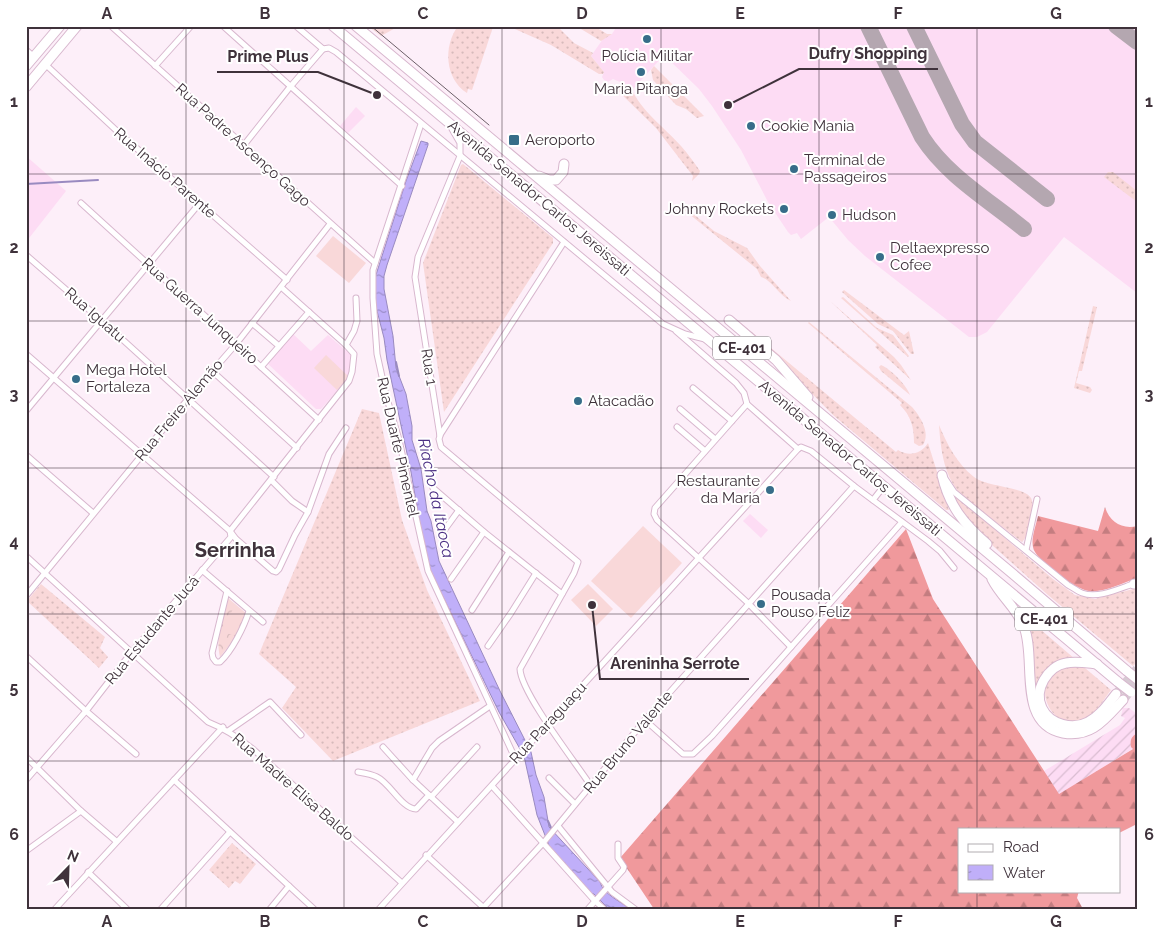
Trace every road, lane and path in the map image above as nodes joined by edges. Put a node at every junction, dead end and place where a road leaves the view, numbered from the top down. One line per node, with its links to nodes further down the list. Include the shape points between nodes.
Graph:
1 (60, 26): 11 (main road)
2 (77, 26): 12 (main road)
3 (111, 26): 14 (street, Rua Padre Ascenço Gago)
4 (191, 26): 14 (street)
5 (223, 26): 16 (street)
6 (296, 26): 9 (street)
7 (333, 26): 17 (main road, Avenida Senador Carlos Jereissati / CE-401)
8 (356, 26): 22 (main road, Avenida Senador Carlos Jereissati / CE-401)
9 (323, 49): 16 (street); 18 (street, via 336,52)
10 (26, 50): 11 (street)
11 (34, 57): 13 (main road)
12 (45, 64): 15 (main road); 25 (street, Rua Inácio Parente)
13 (26, 66)
14 (155, 66): 19 (street, Rua Padre Ascenço Gago)
15 (26, 87)
16 (290, 87): 19 (street); 23 (street)
17 (446, 120): 20 (street, via 459,139); 39 (main road, Avenida Senador Carlos Jereissati / CE-401)
18 (421, 124): 20 (street); 23 (street, Rua Duarte Pimentel)
19 (244, 145): 26 (street, Rua Padre Ascenço Gago)
20 (460, 156): 27 (street); 57 (street, Rua 1, via 415,268)
21 (564, 164): 22 (main road, via 563,172 556,180)
22 (534, 175): 52 (main road, Avenida Senador Carlos Jereissati / CE-401)
23 (402, 186): 29 (street, Rua Duarte Pimentel)
24 (81, 203): 30 (street, Rua Guerra Junqueiro)
25 (199, 204): 30 (street); 31 (street, Rua Inácio Parente)
26 (330, 224): 29 (street, Rua Padre Ascenço Gago); 31 (street, Rua Freire Alemão)
27 (564, 242): 38 (street); 57 (street)
28 (26, 255): 35 (street, Rua Iguatu)
29 (374, 263): 104 (street, Rua Duarte Pimentel, via 376,354 399,440 423,557 435,591)
30 (148, 264): 35 (street); 40 (street, Rua Guerra Junqueiro)
31 (287, 280): 32 (street, Rua Freire Alemão)
32 (281, 287): 34 (street); 37 (street, Rua Freire Alemão)
33 (356, 298): 41 (street, via 357,321)
34 (309, 312): 41 (street); 42 (street)
35 (101, 320): 46 (street); 48 (street, Rua Iguatu)
36 (729, 320): 52 (main road, via 776,360)
37 (252, 323): 40 (street, Rua Freire Alemão); 42 (street)
38 (672, 328): 39 (street); 49 (street, via 736,383)
39 (708, 340): 67 (main road, Avenida Senador Carlos Jereissati / CE-401)
40 (236, 344): 44 (street, Rua Guerra Junqueiro); 45 (street, Rua Freire Alemão)
41 (346, 345): 53 (street, Rua Estudante Jucá, via 354,354 349,381)
42 (279, 346): 44 (street)
43 (26, 354): 46 (street)
44 (261, 367): 53 (street, Rua Guerra Junqueiro)
45 (211, 370): 48 (street, Rua Freire Alemão); 59 (street)
46 (54, 378): 51 (street); 63 (street)
47 (693, 388): 54 (street)
48 (188, 399): 63 (street, Rua Freire Alemão); 65 (street, Rua Iguatu)
49 (747, 404): 54 (street); 60 (street)
50 (680, 409): 58 (street)
51 (26, 411)
52 (824, 416): 86 (main road, Avenida Senador Carlos Jereissati / CE-401)
53 (319, 420): 59 (street, Rua Estudante Jucá)
54 (732, 420): 58 (street)
55 (677, 427): 61 (street)
56 (346, 428): 72 (street, via 329,454)
57 (440, 436): 91 (street, Rua 1, via 441,447 576,559 578,564)
58 (715, 439): 61 (street)
59 (297, 448): 65 (street, Rua Estudante Jucá)
60 (798, 449): 66 (street, via 811,450); 81 (street, Rua Paraguaçu)
61 (705, 451): 81 (street, via 655,508 654,514)
62 (26, 455): 73 (street)
63 (142, 455): 73 (street, Rua Freire Alemão); 75 (street)
64 (942, 475): 78 (street, via 964,501); 86 (main road, via 961,518)
65 (272, 478): 72 (street, Rua Iguatu, via 276,487); 75 (street, Rua Estudante Jucá)
66 (854, 486): 70 (street); 93 (street, Rua Bruno Valente)
67 (884, 486): 70 (street); 87 (main road, Avenida Senador Carlos Jereissati / CE-401)
68 (433, 488): 71 (street)
69 (1038, 499): 78 (street)
70 (873, 500): 74 (street)
71 (459, 510): 76 (street); 77 (street)
72 (308, 512): 75 (street, via 276,572)
73 (93, 513): 84 (street, Rua Freire Alemão)
74 (902, 522): 82 (street, via 940,551); 98 (street)
75 (230, 531): 83 (street, Rua Estudante Jucá, via 231,537)
76 (484, 532): 79 (street); 88 (street)
77 (440, 536)
78 (1026, 550): 89 (street, via 1068,585 1082,592 1106,593)
79 (509, 552): 85 (street); 94 (street)
80 (26, 556): 84 (street, Rua Madre Elisa Baldo)
81 (699, 559): 93 (street); 107 (street, Rua Paraguaçu)
82 (954, 568)
83 (202, 570): 90 (street); 99 (street, Rua Estudante Jucá)
84 (45, 573): 92 (street, Rua Freire Alemão); 99 (street, Rua Madre Elisa Baldo)
85 (536, 573): 91 (street); 97 (street)
86 (1013, 574): 102 (main road, Avenida Senador Carlos Jereissati / CE-401, bridge)
87 (990, 575): 101 (main road, Avenida Senador Carlos Jereissati / CE-401); 101 (main road, via 1012,604 1024,628 1029,646 1033,708 1046,725 1060,732 1075,734 1085,733 1102,722 1119,697 1081,725 1059,723 1049,718 1041,707 1040,689 1049,672 1065,663)
88 (451, 579)
89 (1136, 583)
90 (226, 591): 95 (street); 95 (street, via 212,652 216,662 224,659)
91 (562, 594): 107 (street, via 520,669 521,678)
92 (26, 596)
93 (748, 603): 98 (street); 106 (street, Rua Bruno Valente)
94 (472, 610)
95 (249, 611): 96 (street)
96 (263, 622)
97 (488, 646)
98 (791, 647): 106 (street, via 693,754 683,754)
99 (132, 652): 105 (street, Rua Estudante Jucá); 108 (street, Rua Madre Elisa Baldo, via 208,722)
100 (26, 656): 105 (street)
101 (1098, 664): 103 (main road, Avenida Senador Carlos Jereissati / CE-401, bridge)
102 (1137, 679)
103 (1134, 695)
104 (490, 706): 115 (street, Rua Duarte Pimentel); 121 (street, via 439,741)
105 (86, 710): 113 (street); 116 (street, Rua Estudante Jucá)
106 (645, 720): 123 (street, Rua Bruno Valente)
107 (548, 723): 115 (street, Rua Paraguaçu); 123 (street)
108 (222, 727): 109 (street, Rua Madre Elisa Baldo); 120 (street)
109 (228, 731): 110 (street, via 270,702); 136 (street, Rua Madre Elisa Baldo, via 254,750)
110 (301, 735)
111 (383, 747): 121 (street)
112 (478, 747): 124 (street)
113 (136, 754)
114 (26, 757): 116 (street)
115 (516, 757): 122 (street, Rua Paraguaçu)
116 (37, 767): 119 (street, Rua Estudante Jucá); 126 (street)
117 (358, 772): 124 (street, via 376,776 413,809)
118 (548, 778): 125 (street)
119 (26, 780)
120 (174, 780): 129 (street); 130 (street)
121 (413, 780): 124 (street)
122 (492, 786): 127 (street, Rua Paraguaçu); 131 (street)
123 (591, 786): 125 (street, Rua Bruno Valente)
124 (430, 796): 127 (street)
125 (576, 804): 128 (street, Rua Bruno Valente)
126 (81, 811): 130 (street); 133 (street)
127 (458, 822): 134 (street, Rua Paraguaçu)
128 (557, 827): 131 (street, Rua Bruno Valente); 138 (street)
129 (230, 832): 137 (street); 143 (street)
130 (116, 841): 135 (street)
131 (543, 843): 139 (street); 140 (street, Rua Bruno Valente)
132 (618, 844): 138 (street, via 618,858 624,868)
133 (26, 851)
134 (426, 856): 136 (street, Rua Paraguaçu); 140 (street)
135 (88, 872): 141 (street); 142 (street)
136 (402, 882): 146 (street, Rua Paraguaçu)
137 (289, 886): 144 (street); 145 (street)
138 (607, 888): 139 (street); 149 (street)
139 (596, 900): 147 (street); 148 (street)
140 (483, 908)
141 (55, 909)
142 (127, 909)
143 (161, 909)
144 (270, 909)
145 (314, 909)
146 (378, 909)
147 (588, 909)
148 (604, 909)
149 (635, 909)

